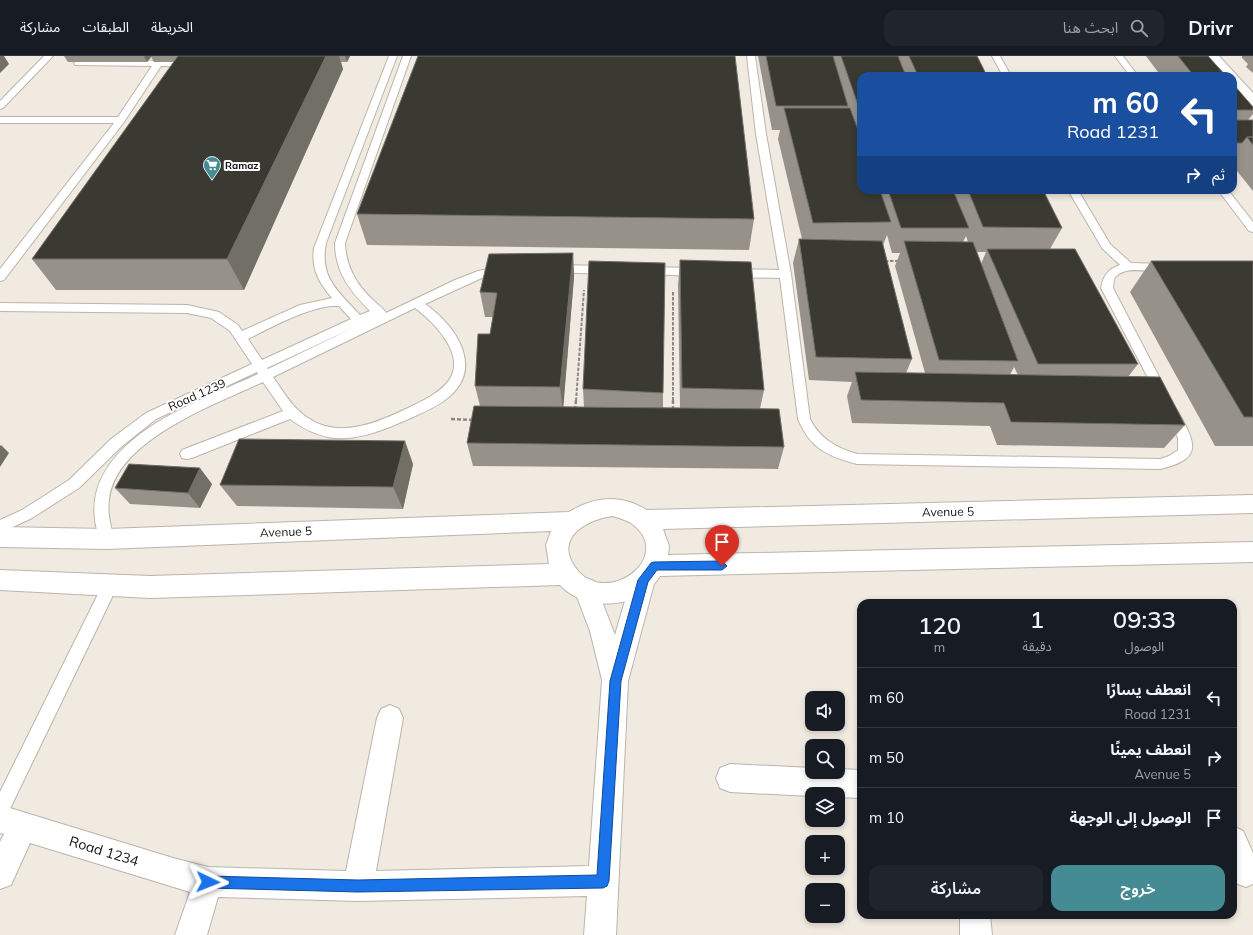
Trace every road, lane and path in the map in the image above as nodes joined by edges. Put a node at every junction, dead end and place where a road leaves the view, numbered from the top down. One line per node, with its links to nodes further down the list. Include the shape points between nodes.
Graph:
1 (49, 56): 16 (lane)
2 (393, 56): 19 (lane)
3 (407, 56): 20 (lane)
4 (751, 56): 36 (lane, via 761,134)
5 (996, 56): 11 (lane)
6 (1119, 56): 12 (lane)
7 (1212, 56): 13 (street)
8 (78, 63): 9 (lane)
9 (158, 64): 10 (lane); 18 (lane)
10 (202, 64)
11 (1005, 72)
12 (1131, 72)
13 (1226, 72)
14 (1237, 84): 15 (street)
15 (1253, 102)
16 (0, 106)
17 (0, 120): 18 (lane)
18 (121, 120): 37 (lane)
19 (364, 133): 20 (lane); 38 (lane, via 318,255 325,283)
20 (380, 133): 41 (lane, via 340,242 339,251 347,277)
21 (1075, 194): 26 (lane, via 1106,246)
22 (1225, 194): 23 (lane)
23 (1253, 229)
24 (885, 261): 25 (path)
25 (900, 261)
26 (1128, 267): 27 (lane); 36 (lane, via 1110,274 1106,280 1107,288 1186,439 1186,448 1181,457 1172,462 1160,464 857,459 842,456 816,440 804,419)
27 (1181, 268)
28 (512, 269): 39 (lane, Road 1239, via 470,278)
29 (548, 269): 30 (lane)
30 (586, 270): 31 (lane); 46 (path)
31 (617, 271)
32 (633, 271): 33 (lane)
33 (673, 272): 34 (lane); 48 (path)
34 (710, 272)
35 (725, 273): 36 (lane)
36 (785, 274)
37 (0, 277)
38 (342, 302): 42 (lane); 43 (lane, via 327,301 312,305)
39 (417, 304): 41 (lane, Road 1239, via 397,306); 47 (lane, via 446,329 456,345 460,364 456,380 448,392)
40 (0, 307): 43 (lane, via 194,310 215,315 226,321)
41 (381, 315): 42 (lane, Road 1239)
42 (362, 324): 44 (lane, Road 1239)
43 (241, 337): 44 (lane)
44 (263, 371): 45 (lane); 51 (lane, Road 1239, via 151,416); 52 (lane, Road 1239, via 161,425 145,436)
45 (291, 413): 47 (lane, via 324,432 345,433 371,430); 50 (lane)
46 (574, 415)
47 (399, 418): 49 (path)
48 (673, 418)
49 (479, 420)
50 (187, 454)
51 (101, 458): 52 (lane); 56 (lane, Road 1239, via 74,484)
52 (118, 462): 58 (lane, Road 1239, via 101,498 102,526)
53 (1253, 504): 54 (street, Avenue 5)
54 (644, 520): 55 (street, via 614,507 591,510); 60 (street, via 652,529 657,541 658,554)
55 (572, 521): 58 (street, Avenue 5); 61 (street, via 563,531 558,544 558,558)
56 (0, 527)
57 (0, 537): 58 (street, Avenue 5)
58 (107, 539)
59 (1253, 552): 60 (street)
60 (649, 573): 64 (street, via 627,590 599,593); 65 (street)
61 (566, 574): 63 (street, via 150,587); 64 (street, via 572,582)
62 (0, 580): 63 (street)
63 (110, 585): 69 (lane)
64 (586, 589): 65 (street, via 602,631)
65 (615, 681): 73 (street)
66 (390, 718): 75 (street)
67 (730, 778): 68 (street)
68 (857, 784)
69 (8, 819): 72 (street); 74 (street, Road 1234)
70 (1237, 852): 71 (street)
71 (1244, 872)
72 (0, 874)
73 (603, 881): 75 (street, Road 1234); 78 (street)
74 (208, 882): 75 (street, Road 1234); 77 (street)
75 (358, 886)
76 (974, 919): 79 (street)
77 (191, 935)
78 (600, 935)
79 (976, 935)

